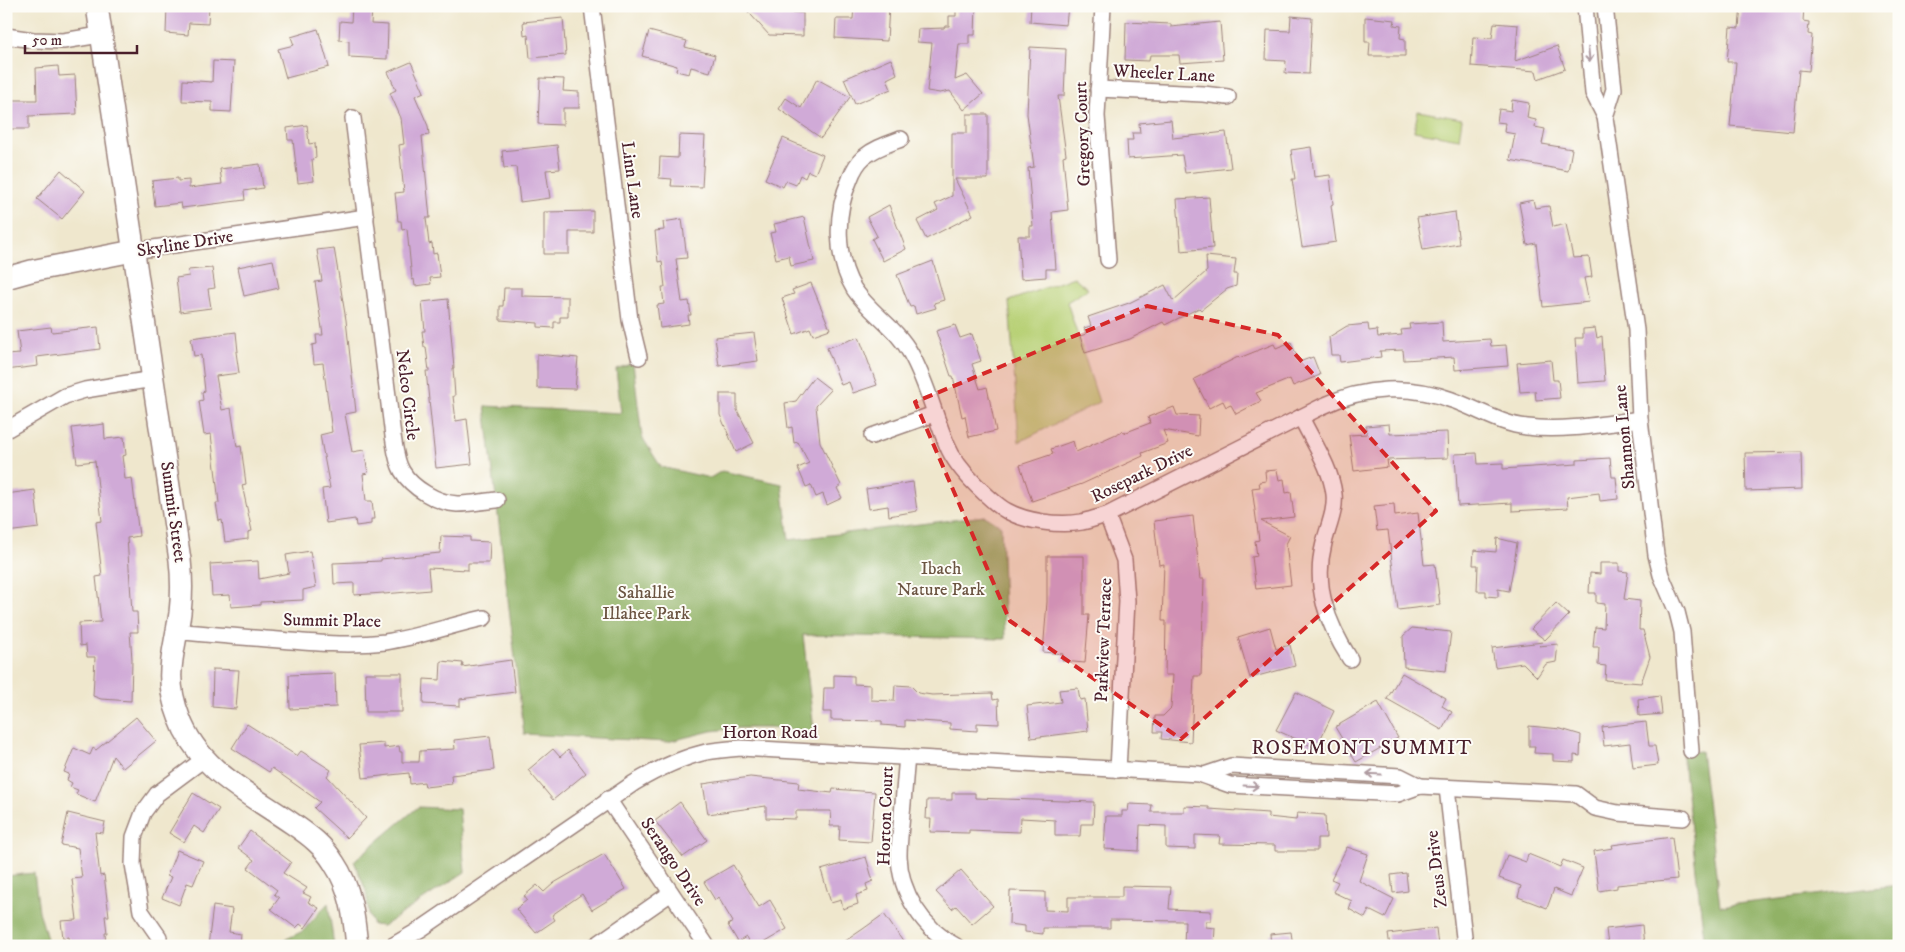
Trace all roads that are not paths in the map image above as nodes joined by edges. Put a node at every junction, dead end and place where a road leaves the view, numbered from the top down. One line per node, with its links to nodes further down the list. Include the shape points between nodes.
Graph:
1 (97, 6): 6 (street, Summit Street)
2 (592, 6): 17 (street, Linn Lane, via 630,320)
3 (1103, 6): 8 (street, Gregory Court)
4 (1584, 6): 10 (street, Shannon Lane, one-way to 10, via 1593,92)
5 (1605, 6): 10 (street, Shannon Lane, via 1614,89)
6 (100, 35): 7 (street, via 63,40); 14 (street, Summit Street)
7 (6, 36)
8 (1098, 89): 9 (street, Wheeler Lane); 15 (street, Gregory Court, via 1097,116)
9 (1228, 97)
10 (1605, 117): 21 (street, Shannon Lane, via 1636,330)
11 (353, 118): 13 (street, Nelco Circle)
12 (901, 139): 19 (street, Rosepark Drive, via 877,149 857,165 845,190 839,220 840,249 854,289 900,336 911,352)
13 (366, 217): 14 (street, Skyline Drive); 24 (street, Nelco Circle, via 393,436 402,471 425,493 440,500 457,504)
14 (133, 252): 16 (street, Skyline Drive); 18 (street, Summit Street)
15 (1108, 260)
16 (6, 278)
17 (639, 357)
18 (153, 379): 22 (street, via 64,396); 27 (street, Summit Street, via 182,573)
19 (934, 414): 23 (street); 25 (street, Rosepark Drive, via 948,448 963,471 1008,512 1052,522 1080,522)
20 (1301, 417): 21 (street, Rosepark Drive, via 1340,398 1388,390 1428,393 1501,422 1528,428); 25 (street, Rosepark Drive); 28 (street, via 1333,485 1334,507 1323,545 1320,584 1329,624)
21 (1640, 419): 29 (street, Shannon Lane, via 1656,555 1682,632)
22 (6, 430)
23 (872, 436)
24 (497, 500)
25 (1107, 515): 32 (street, Parkview Terrace, via 1124,560 1127,600)
26 (484, 618): 27 (street, Summit Place, via 385,642 354,644)
27 (177, 631): 31 (street, Summit Street, via 170,669 173,699 183,727)
28 (1350, 658)
29 (1691, 751)
30 (907, 757): 32 (street, Horton Road); 34 (street, Horton Road, via 740,748 706,752 655,771); 42 (street, Horton Court, via 899,856 901,874 911,900 925,922)
31 (204, 759): 37 (street, via 157,794 144,810 134,837 133,864 141,911); 38 (street, Summit Street, via 230,782 308,835 327,852 349,893)
32 (1118, 770): 33 (street, Horton Road, via 1204,775 1231,766 1400,776 1420,786)
33 (1447, 788): 35 (street, Horton Road, via 1576,794 1602,810); 43 (street, Zeus Drive)
34 (608, 799): 36 (street, Serango Drive); 39 (street, Horton Road)
35 (1683, 818)
36 (671, 893): 40 (street); 41 (street, Serango Drive)
37 (159, 937)
38 (357, 946)
39 (392, 946)
40 (595, 946)
41 (707, 946)
42 (956, 946)
43 (1465, 946)

